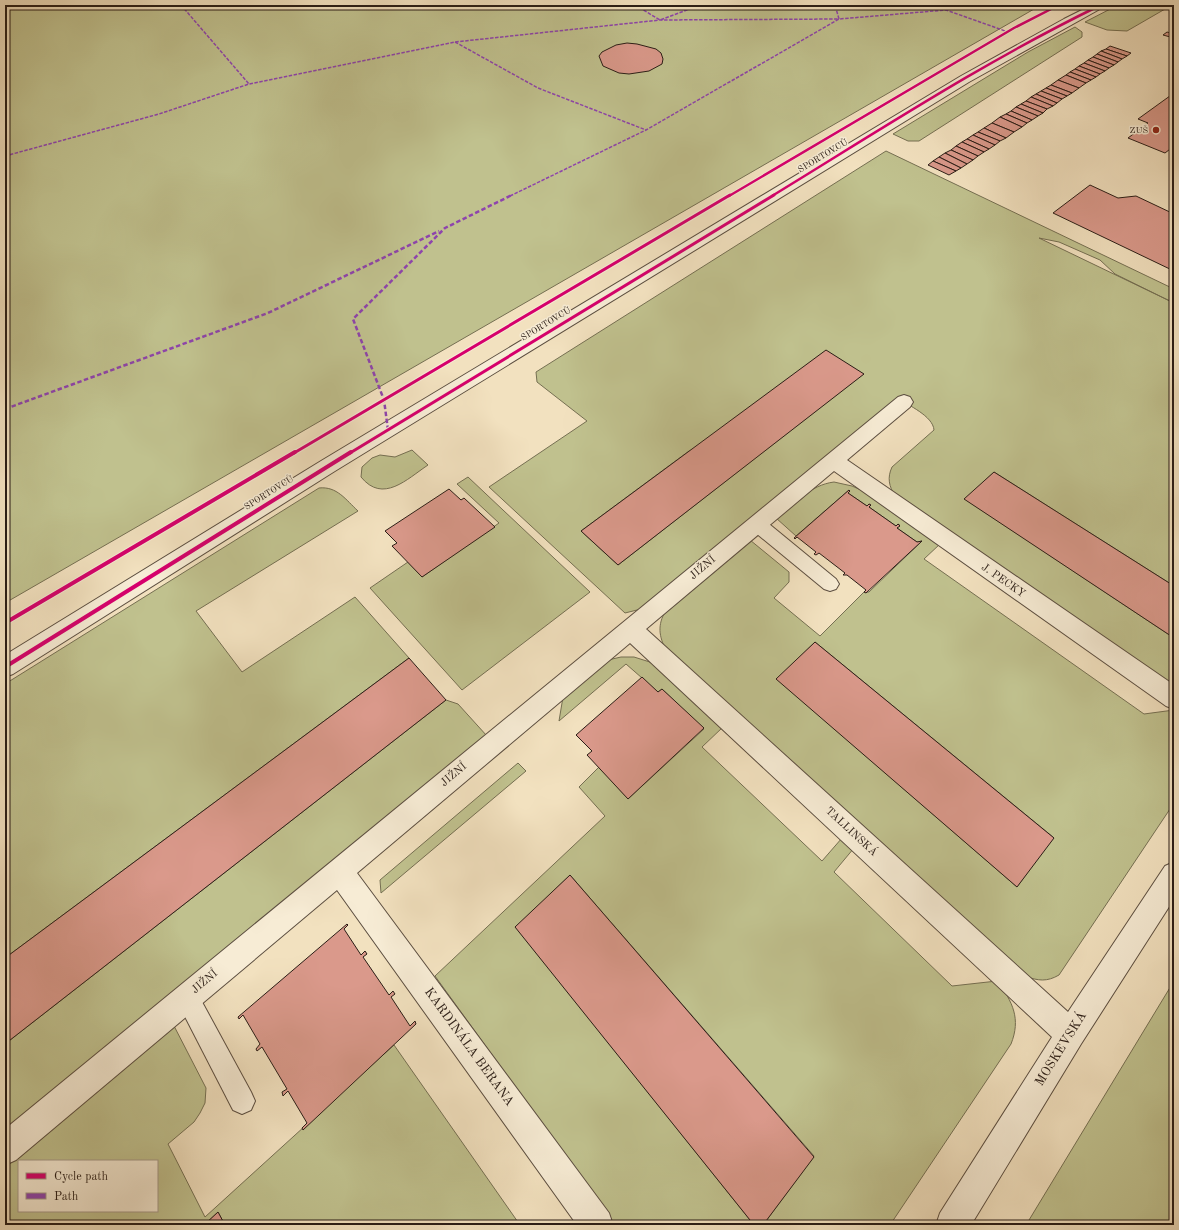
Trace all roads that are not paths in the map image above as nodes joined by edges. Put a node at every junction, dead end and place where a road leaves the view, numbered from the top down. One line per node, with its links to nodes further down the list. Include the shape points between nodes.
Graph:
1 (1101, 5): 7 (street, SPORTOVCŮ, via 965,79 341,458)
2 (904, 402): 3 (street, JIŽNÍ)
3 (833, 461): 4 (street, JIŽNÍ); 8 (street, J. PECKY)
4 (757, 524): 5 (lane); 6 (street, JIŽNÍ)
5 (830, 584)
6 (631, 630): 9 (street, JIŽNÍ); 12 (street, TALLINSKÁ)
7 (5, 667)
8 (1174, 698)
9 (339, 870): 11 (street, JIŽNÍ); 15 (street, KARDINÁLA BERANA)
10 (1174, 875): 12 (street, MOSKEVSKÁ)
11 (187, 997): 13 (lane); 14 (street, JIŽNÍ)
12 (1071, 1034): 16 (street, MOSKEVSKÁ)
13 (242, 1101)
14 (5, 1149)
15 (597, 1225)
16 (952, 1225)

